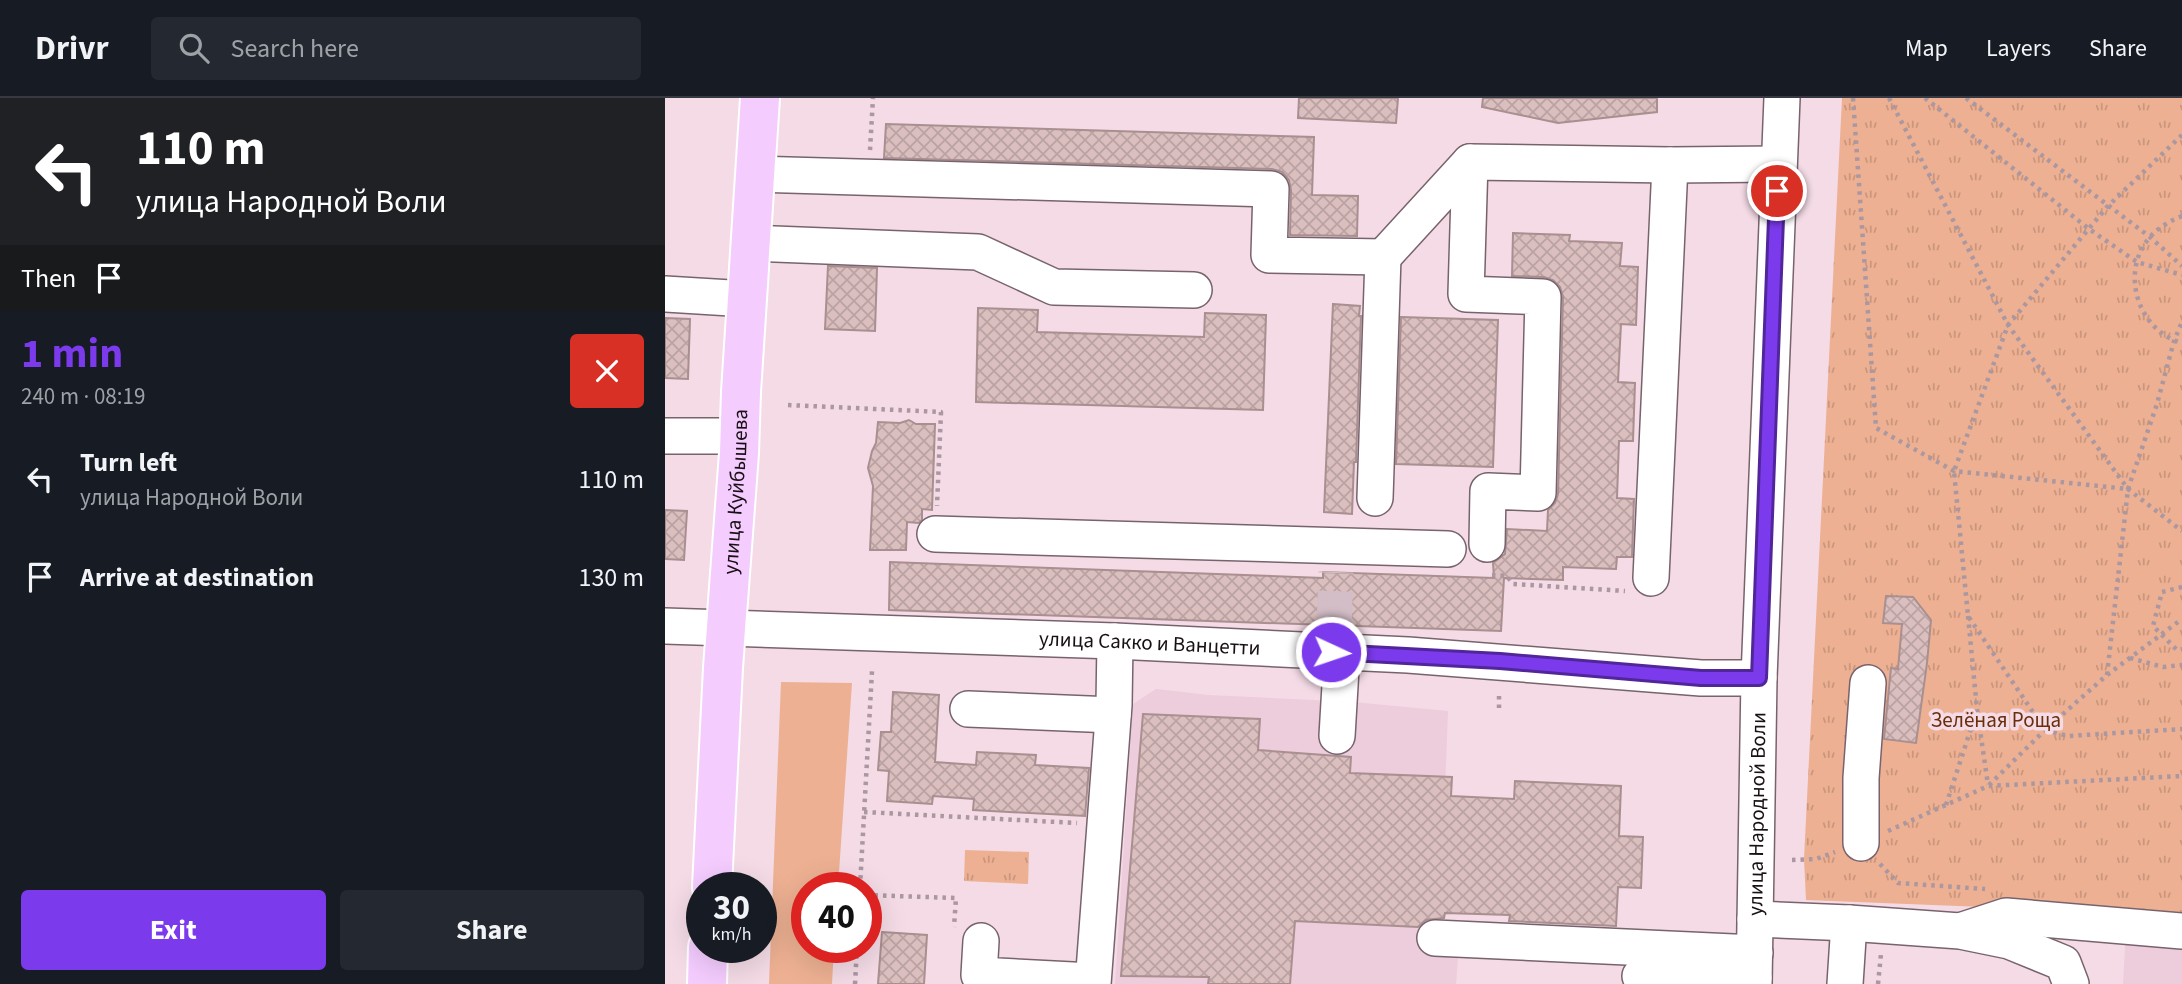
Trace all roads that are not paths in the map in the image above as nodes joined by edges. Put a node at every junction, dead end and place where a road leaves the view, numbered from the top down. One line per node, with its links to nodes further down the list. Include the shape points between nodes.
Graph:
1 (760, 98): 6 (main road, улица Куйбышева)
2 (1782, 98): 4 (street, улица Народной Воли)
3 (1470, 162): 5 (street); 8 (street); 17 (street, via 1466,295 1543,298 1538,493 1488,491)
4 (1778, 164): 5 (street); 23 (street, улица Народной Воли)
5 (1670, 165): 18 (street)
6 (756, 174): 7 (main road, улица Куйбышева); 8 (street, via 1271,189 1269,255)
7 (751, 243): 9 (street, via 978,252 1054,287); 11 (main road, улица Куйбышева)
8 (1384, 257): 14 (street)
9 (1194, 290)
10 (665, 294): 11 (street)
11 (747, 299): 13 (main road, улица Куйбышева)
12 (665, 436): 13 (street)
13 (739, 436): 20 (main road, улица Куйбышева)
14 (1375, 498)
15 (935, 534): 16 (street, via 1336,559)
16 (1448, 549)
17 (1487, 559)
18 (1651, 578)
19 (665, 626): 20 (street, улица Сакко и Ванцетти)
20 (726, 628): 21 (street, улица Сакко и Ванцетти); 29 (main road, улица Куйбышева)
21 (1115, 641): 22 (street, улица Сакко и Ванцетти); 26 (street)
22 (1336, 643): 23 (street, улица Сакко и Ванцетти, via 1701,678); 27 (street)
23 (1759, 678): 35 (street, улица Народной Воли)
24 (1868, 683): 28 (street)
25 (968, 709): 26 (street)
26 (1113, 715): 38 (street)
27 (1336, 736)
28 (1861, 843)
29 (713, 872)
30 (1849, 923): 31 (street); 35 (street); 40 (street)
31 (1960, 931): 32 (street, via 2006,916); 41 (street, via 2009,941 2063,963)
32 (2182, 931)
33 (967, 938): 38 (street, via 979,975)
34 (1436, 938): 35 (street)
35 (1755, 959): 37 (street)
36 (707, 963): 39 (main road)
37 (1640, 976)
38 (1093, 983)
39 (706, 984)
40 (1845, 984)
41 (2071, 984)

